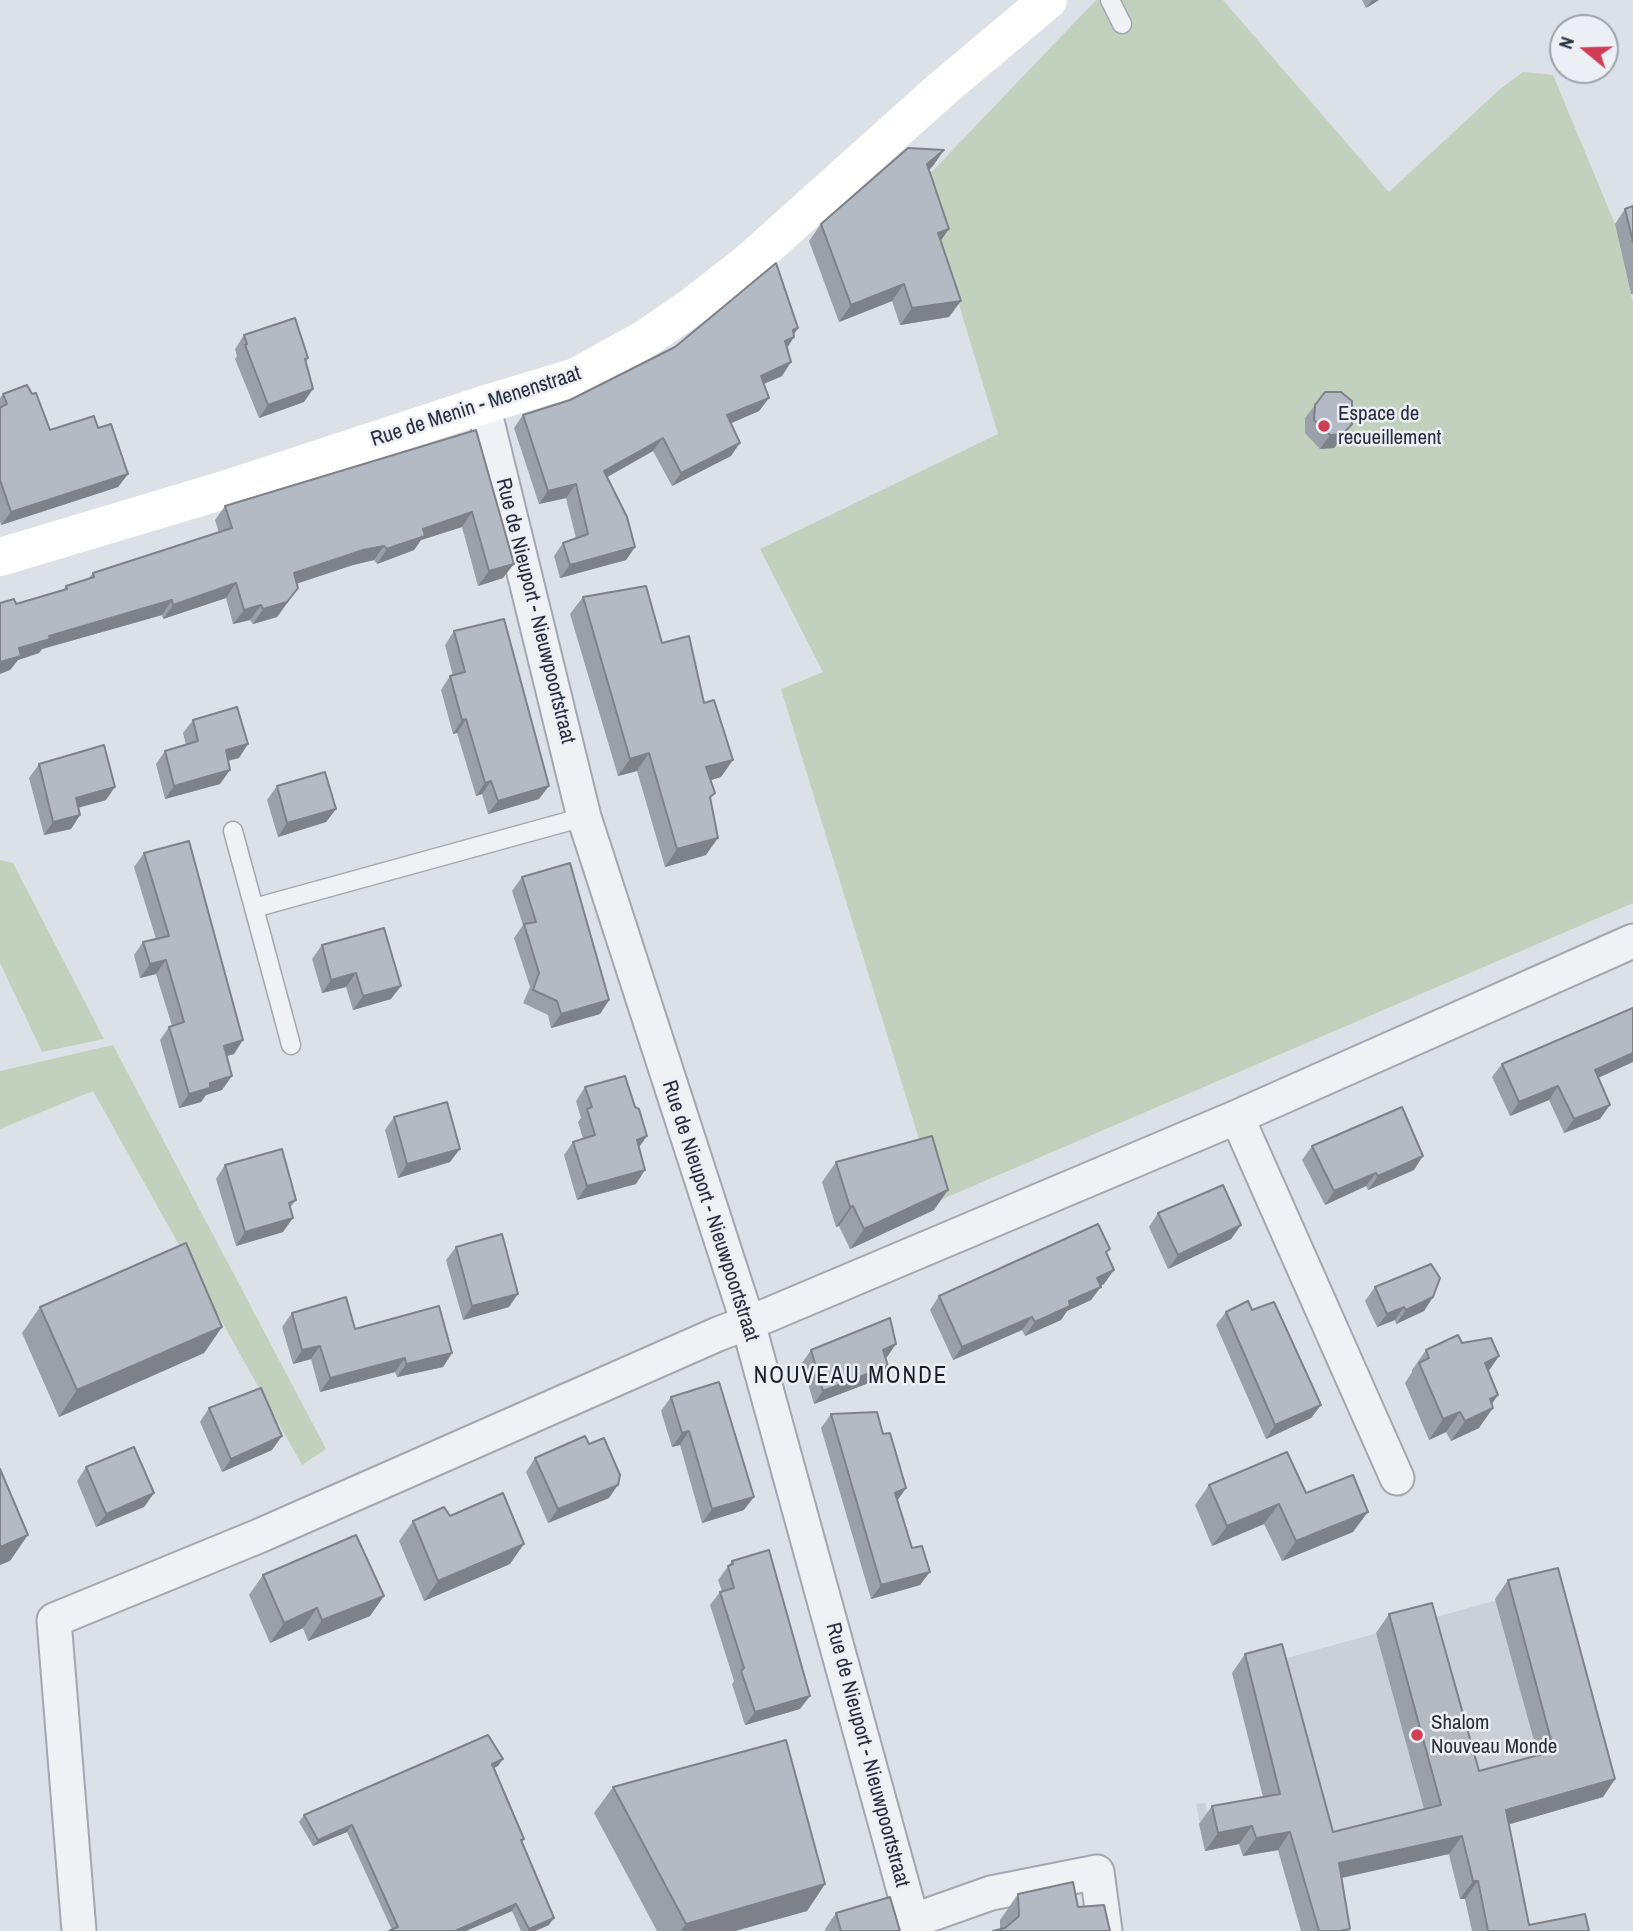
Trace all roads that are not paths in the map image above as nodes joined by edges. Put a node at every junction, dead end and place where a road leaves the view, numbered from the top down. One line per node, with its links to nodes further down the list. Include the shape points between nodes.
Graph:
1 (1048, 0): 4 (street, Rue de Menin - Menenstraat, via 748,263 690,308 576,377)
2 (1110, 0): 3 (lane)
3 (1122, 24)
4 (483, 405): 5 (street, Rue de Menin - Menenstraat); 6 (street, Rue de Nieuport - Nieuwpoortstraat)
5 (0, 557)
6 (584, 817): 8 (lane); 12 (street, Rue de Nieuport - Nieuwpoortstraat)
7 (233, 831): 8 (lane)
8 (254, 908): 10 (lane)
9 (1633, 941): 11 (street)
10 (291, 1045)
11 (1237, 1117): 12 (street); 13 (street)
12 (748, 1323): 14 (street, Rue de Nieuport - Nieuwpoortstraat); 15 (street, via 54,1620)
13 (1397, 1478)
14 (914, 1926): 16 (street, via 991,1893 1097,1872)
15 (79, 1931)
16 (1105, 1931)

